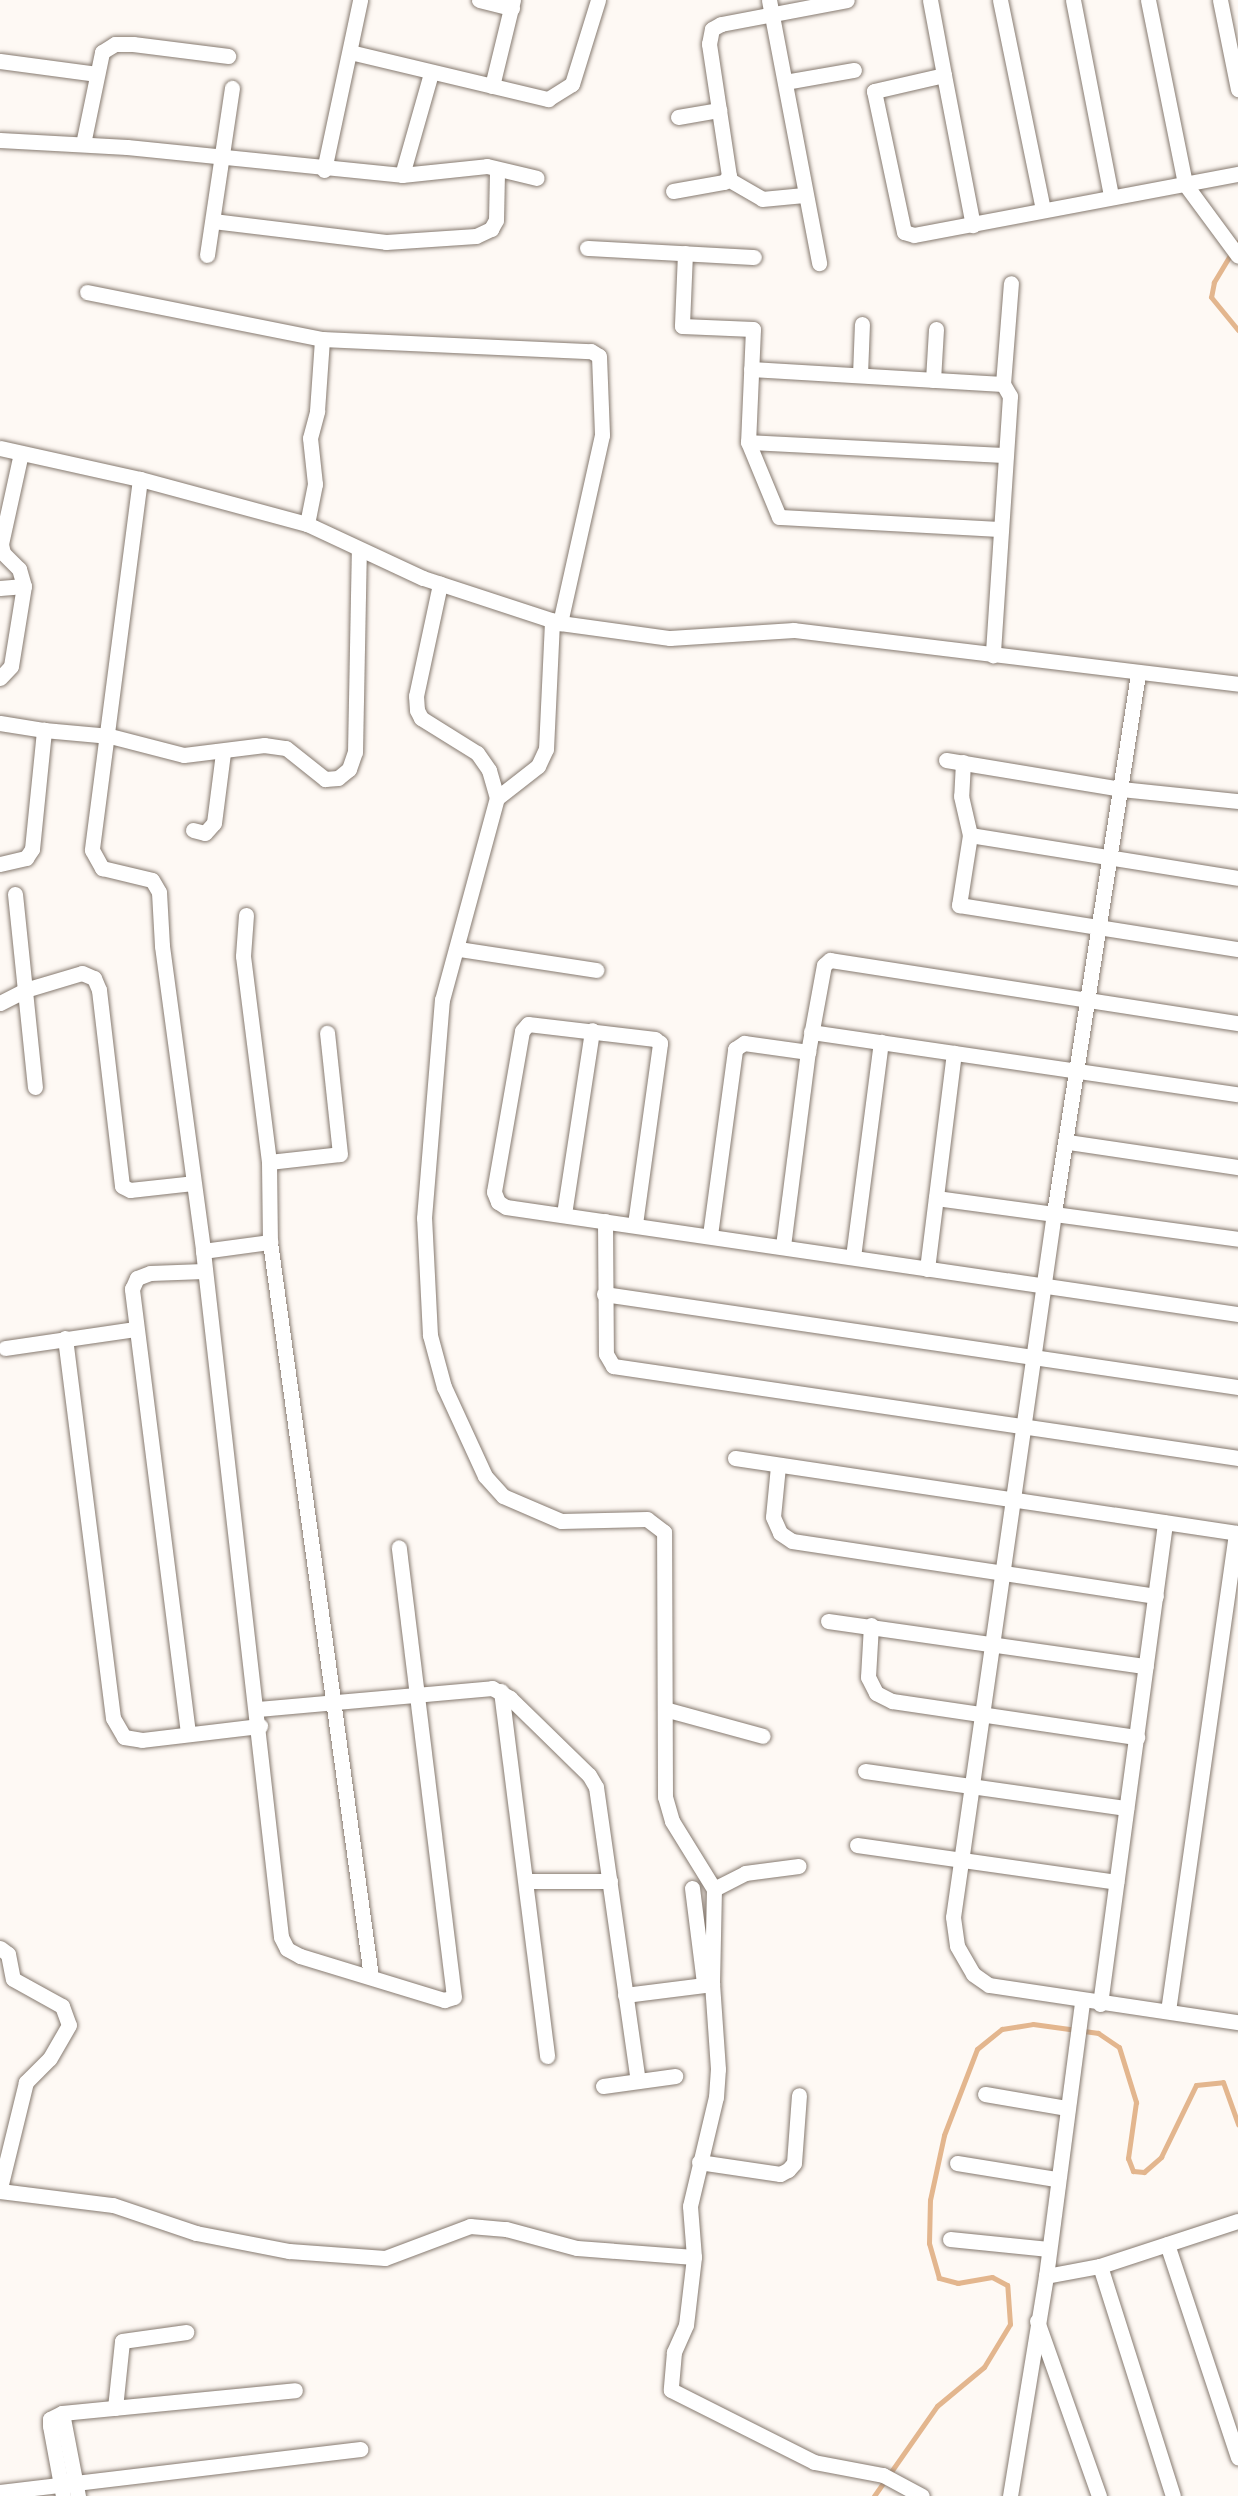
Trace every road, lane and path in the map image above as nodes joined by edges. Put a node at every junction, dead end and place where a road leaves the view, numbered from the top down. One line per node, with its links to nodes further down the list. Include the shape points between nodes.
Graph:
1 (360, 0): 13 (street)
2 (479, 0): 10 (street)
3 (598, 0): 21 (street, via 572,84 561,95 548,99)
4 (848, 0): 11 (street)
5 (930, 0): 19 (street)
6 (1000, 0): 39 (street)
7 (1073, 0): 38 (street)
8 (1148, 0): 35 (street)
9 (1220, 0): 12 (street)
10 (513, 4): 21 (street)
11 (770, 7): 20 (street); 24 (street, via 712,29)
12 (1234, 49): 23 (street)
13 (350, 52): 17 (street); 29 (street)
14 (228, 56): 18 (street, via 115,44 102,52)
15 (0, 61): 18 (street)
16 (854, 70): 20 (street)
17 (431, 73): 21 (street); 32 (street)
18 (96, 74): 27 (street)
19 (944, 75): 41 (street); 41 (street, via 880,88 874,102 904,232)
20 (784, 82): 37 (street)
21 (492, 86)
22 (232, 88): 28 (street)
23 (1238, 89)
24 (719, 110): 25 (street); 34 (street)
25 (678, 117)
26 (0, 140): 27 (street)
27 (83, 144): 28 (street)
28 (220, 156): 29 (street); 40 (street)
29 (324, 170): 32 (street)
30 (496, 171): 32 (street, via 468,164); 33 (street); 40 (street, via 496,220 476,236 386,242)
31 (1238, 174): 35 (street)
32 (402, 176)
33 (537, 178)
34 (728, 179): 36 (street); 37 (street, via 762,198)
35 (1186, 184): 38 (street); 45 (street)
36 (673, 191)
37 (804, 194): 47 (street)
38 (1112, 196): 39 (street)
39 (1042, 210): 41 (street)
40 (213, 221): 44 (street)
41 (973, 225)
42 (587, 248): 43 (street)
43 (686, 253): 46 (street); 53 (street, via 682,326 753,329)
44 (207, 255)
45 (1238, 256)
46 (754, 257)
47 (819, 263)
48 (1011, 283): 56 (street)
49 (87, 292): 52 (street)
50 (862, 324): 54 (street)
51 (936, 329): 55 (street)
52 (322, 340): 62 (street); 68 (street, via 599,356 602,434)
53 (751, 369): 54 (street); 57 (street)
54 (860, 375): 55 (street)
55 (933, 380): 56 (street)
56 (1003, 384): 60 (street, via 1010,396)
57 (748, 442): 60 (street); 63 (street, via 779,517)
58 (0, 448): 59 (street)
59 (21, 453): 61 (street); 66 (street, via 1,544)
60 (1006, 455): 63 (street)
61 (140, 479): 62 (street); 75 (street)
62 (307, 524): 64 (street)
63 (1002, 529): 69 (street)
64 (359, 549): 65 (street); 76 (street, via 350,770 324,779 286,748)
65 (440, 584): 68 (street); 78 (street, via 417,710 477,753)
66 (24, 586): 67 (street); 71 (street, via 11,666)
67 (0, 588)
68 (556, 622): 69 (street, via 670,638 794,630); 78 (street, via 546,749 538,766)
69 (993, 655): 70 (street)
70 (1138, 674): 72 (street); 77 (street)
71 (0, 678)
72 (1238, 684)
73 (0, 722): 74 (street)
74 (44, 730): 75 (street); 83 (street, via 32,849 26,858)
75 (110, 736): 76 (street, via 184,754); 107 (street, via 92,850 102,868 152,880 160,892)
76 (223, 753): 80 (street, via 211,832)
77 (1121, 788): 79 (street); 81 (street, via 954,761); 82 (street)
78 (497, 798): 88 (street)
79 (1238, 801)
80 (193, 830)
81 (970, 836): 82 (street); 87 (street, via 959,905)
82 (1110, 858): 84 (street); 87 (street)
83 (0, 864)
84 (1238, 878)
85 (15, 894): 91 (street)
86 (246, 915): 105 (street, via 247,998)
87 (1100, 930): 89 (street); 93 (street)
88 (458, 949): 90 (street); 146 (street, via 442,1000 424,1218 430,1335 444,1387 484,1476 503,1496 561,1521 647,1519 664,1532)
89 (1238, 949)
90 (596, 970)
91 (25, 990): 92 (street); 102 (street); 107 (street, via 82,973 94,978 122,1186)
92 (0, 1003)
93 (1089, 1003): 94 (street); 96 (street, via 830,960); 101 (street)
94 (1238, 1022)
95 (592, 1030): 110 (street); 110 (street, via 538,1024 522,1031 494,1192 506,1207); 112 (street, via 655,1039 662,1049)
96 (811, 1032): 98 (street); 99 (street)
97 (327, 1033): 105 (street, via 340,1154)
98 (881, 1042): 100 (street); 118 (street)
99 (808, 1052): 113 (street, via 744,1043 735,1049); 116 (street)
100 (954, 1053): 101 (street); 108 (street)
101 (1079, 1072): 103 (street); 104 (street)
102 (35, 1087)
103 (1238, 1094)
104 (1068, 1142): 106 (street); 109 (street)
105 (269, 1162): 115 (street)
106 (1238, 1167)
107 (193, 1183): 117 (street)
108 (936, 1198): 109 (street); 119 (street)
109 (1054, 1213): 114 (street); 121 (street)
110 (564, 1214): 111 (street)
111 (605, 1221): 112 (street); 122 (street)
112 (635, 1224): 113 (street)
113 (710, 1235): 116 (street)
114 (1238, 1239)
115 (270, 1242): 117 (street); 145 (street)
116 (784, 1246): 118 (street)
117 (203, 1251): 120 (street)
118 (853, 1257): 119 (street)
119 (927, 1269): 121 (street)
120 (204, 1271): 124 (street, via 137,1278); 148 (street)
121 (1047, 1288): 123 (street); 127 (street)
122 (604, 1294): 127 (street); 129 (street, via 606,1354 613,1366)
123 (1238, 1314)
124 (135, 1329): 125 (street); 149 (street)
125 (65, 1338): 126 (street); 149 (street, via 113,1718 124,1737)
126 (5, 1348)
127 (1036, 1356): 128 (street); 129 (street)
128 (1238, 1387)
129 (1024, 1430): 131 (street); 133 (street)
130 (735, 1458): 132 (street)
131 (1238, 1458)
132 (778, 1466): 133 (street); 137 (street, via 773,1517 792,1541)
133 (1012, 1501): 134 (street); 137 (street)
134 (1165, 1522): 135 (street); 138 (street)
135 (1237, 1533): 169 (street)
136 (400, 1547): 144 (street)
137 (1004, 1571): 138 (street); 141 (street)
138 (1156, 1596): 142 (street)
139 (828, 1621): 140 (street)
140 (870, 1626): 141 (street); 147 (street, via 868,1678 876,1693 892,1702)
141 (992, 1643): 142 (street); 147 (street)
142 (1146, 1666): 151 (street)
143 (500, 1691): 144 (street); 158 (street); 159 (street, via 596,1787)
144 (419, 1692): 145 (street); 164 (street, via 454,1996 444,2000)
145 (336, 1699): 148 (street); 164 (street)
146 (668, 1710): 150 (street); 162 (street, via 665,1797 672,1821)
147 (982, 1716): 151 (street); 153 (street)
148 (259, 1718): 149 (street); 164 (street, via 281,1937 300,1956)
149 (188, 1733)
150 (763, 1736)
151 (1137, 1737): 154 (street)
152 (866, 1772): 153 (street)
153 (972, 1787): 154 (street); 156 (street)
154 (1126, 1808): 160 (street)
155 (857, 1845): 156 (street)
156 (962, 1858): 160 (street); 168 (street, via 953,1917 957,1946 974,1974 989,1985)
157 (800, 1866): 162 (street, via 745,1873)
158 (526, 1881): 159 (street); 171 (street)
159 (610, 1881): 166 (street)
160 (1116, 1882): 167 (street)
161 (692, 1888): 165 (street)
162 (714, 1889): 165 (street)
163 (0, 1948): 181 (street, via 14,1979 62,2006 70,2025 26,2082)
164 (370, 1976)
165 (708, 1985): 166 (street); 178 (street, via 716,2097)
166 (625, 1995): 173 (street)
167 (1100, 2004): 168 (street); 169 (street)
168 (1081, 2010): 177 (street)
169 (1168, 2012): 170 (street)
170 (1238, 2023)
171 (548, 2056)
172 (675, 2076): 173 (street)
173 (638, 2081): 174 (street)
174 (603, 2086)
175 (984, 2094): 177 (street)
176 (799, 2095): 178 (street, via 788,2170)
177 (1066, 2108): 180 (street)
178 (699, 2162): 186 (street, via 690,2206)
179 (956, 2163): 180 (street)
180 (1056, 2178): 185 (street)
181 (0, 2189): 186 (street, via 113,2205 196,2233 288,2250 386,2258 470,2226 577,2248)
182 (1238, 2222): 184 (street)
183 (950, 2239): 185 (street)
184 (1167, 2244): 187 (street); 194 (street)
185 (1048, 2249): 188 (street)
186 (694, 2257): 197 (street, via 671,2390 814,2462 883,2475)
187 (1100, 2266): 188 (street); 200 (street)
188 (1046, 2276): 189 (street)
189 (1036, 2318): 198 (street); 199 (street)
190 (186, 2332): 192 (street, via 122,2341)
191 (296, 2390): 192 (street)
192 (115, 2408): 195 (street, via 50,2420)
193 (360, 2449): 195 (street)
194 (1238, 2458)
195 (69, 2489): 196 (street)
196 (0, 2492)
197 (915, 2492)
198 (1010, 2496)
199 (1099, 2496)
200 (1173, 2496)

